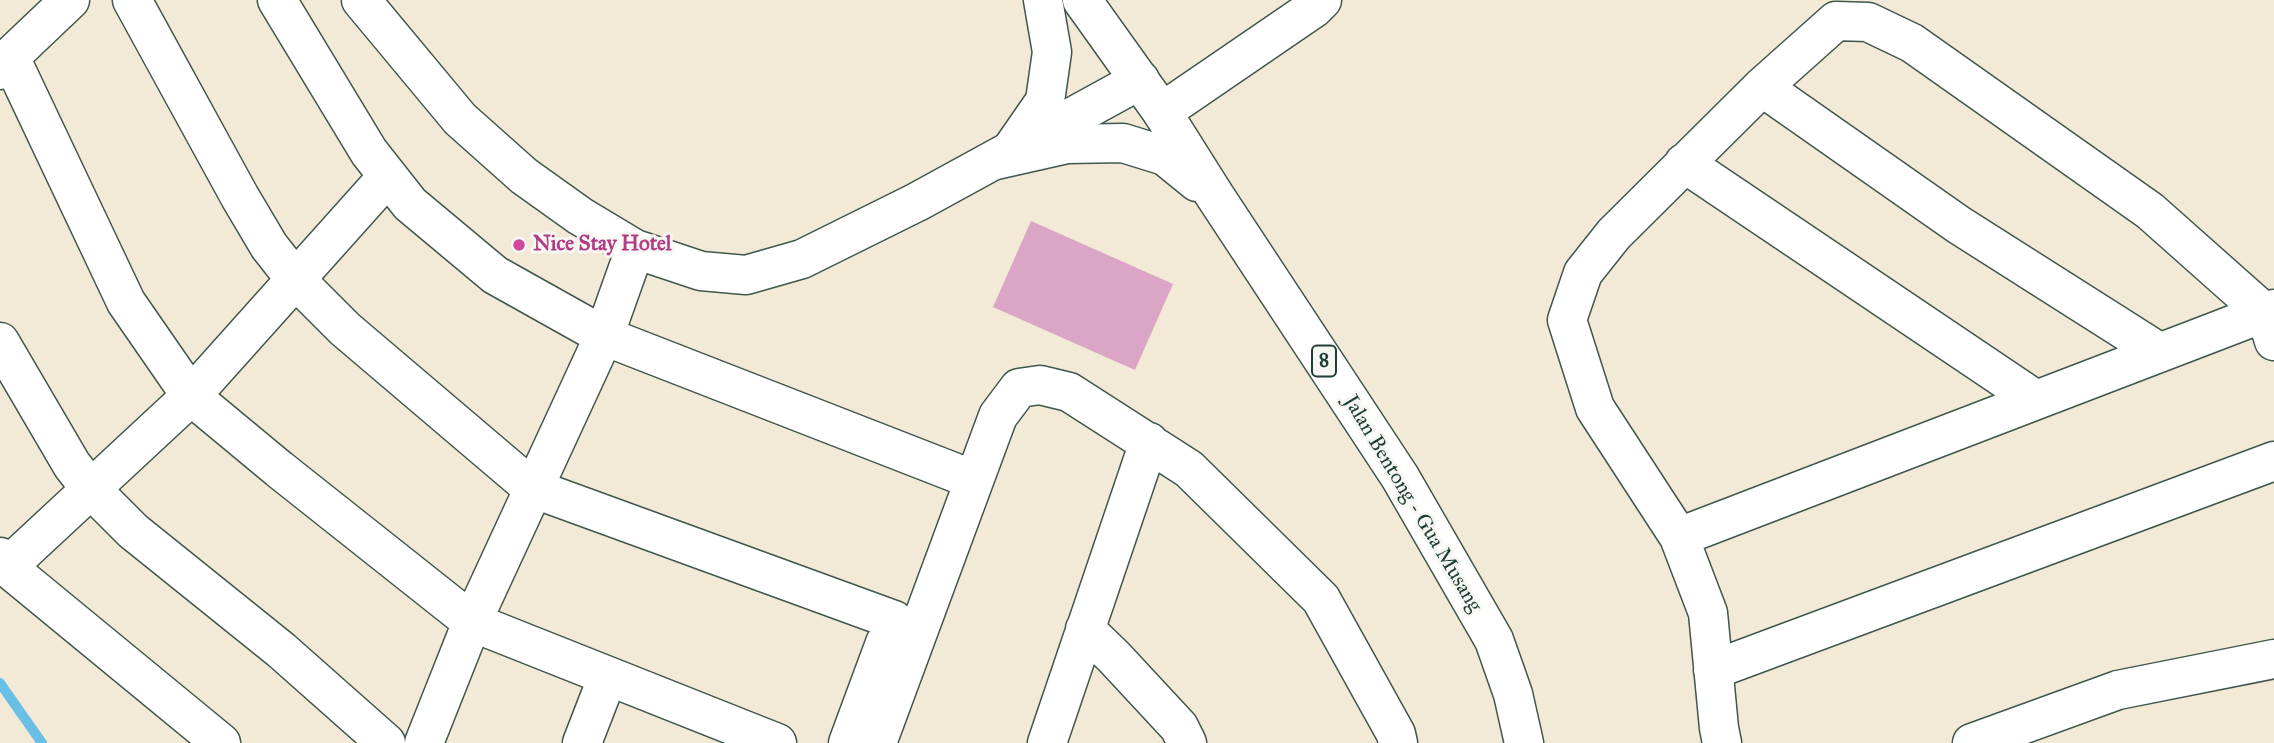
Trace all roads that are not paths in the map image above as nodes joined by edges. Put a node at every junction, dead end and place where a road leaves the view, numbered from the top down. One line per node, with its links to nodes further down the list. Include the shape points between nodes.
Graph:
1 (70, 0): 8 (street)
2 (132, 0): 17 (street, via 240,197)
3 (277, 0): 14 (street)
4 (361, 0): 16 (street, via 460,119 524,176)
5 (1043, 0): 12 (street, via 1052,52 1045,101)
6 (1082, 0): 9 (street, Jalan Bentong - Gua Musang / 8)
7 (1315, 3): 11 (street)
8 (5, 63): 22 (street, via 126,302)
9 (1140, 80): 11 (street, Jalan Bentong - Gua Musang / 8); 12 (street)
10 (1762, 87): 13 (street); 18 (street, via 1836,21 1868,22 1912,43 2150,211); 21 (street, via 1959,225)
11 (1162, 112): 15 (street, Jalan Bentong - Gua Musang / 8)
12 (1003, 157): 15 (street, via 1067,144 1122,143 1166,156); 16 (street, via 802,259 746,275 701,271)
13 (1684, 163): 23 (street); 29 (street, via 1614,234 1583,273 1567,320 1595,408)
14 (388, 176): 17 (street); 19 (street, via 410,204 495,275)
15 (1215, 197): 47 (street, Jalan Bentong - Gua Musang / 8, via 1401,477 1469,593 1494,640)
16 (635, 249): 19 (street)
17 (295, 279): 22 (street); 28 (street, via 345,329)
18 (2271, 321): 21 (street)
19 (604, 336): 26 (street); 28 (street)
20 (0, 342): 27 (street)
21 (2159, 352): 23 (street)
22 (191, 396): 27 (street); 32 (street)
23 (2036, 400): 29 (street)
24 (1149, 442): 26 (street, via 1069,392 1040,385 1019,388); 33 (street); 46 (street, via 1189,469 1321,599)
25 (2274, 461): 35 (street)
26 (962, 475): 31 (street); 43 (street)
27 (90, 488): 30 (street); 39 (street, via 132,531 281,650)
28 (532, 488): 31 (street); 32 (street)
29 (1679, 537): 35 (street, via 1708,613)
30 (3, 562): 38 (street)
31 (894, 620): 42 (street)
32 (472, 622): 36 (street); 40 (street)
33 (1085, 629): 44 (street); 45 (street, via 1179,727)
34 (2274, 659): 49 (street, via 2118,690)
35 (1713, 670): 48 (street)
36 (608, 676): 37 (street); 41 (street)
37 (758, 740)
38 (221, 743)
39 (387, 743)
40 (424, 743)
41 (582, 743)
42 (848, 743)
43 (877, 743)
44 (1047, 743)
45 (1187, 743)
46 (1398, 743)
47 (1524, 743)
48 (1722, 743)
49 (1972, 743)

